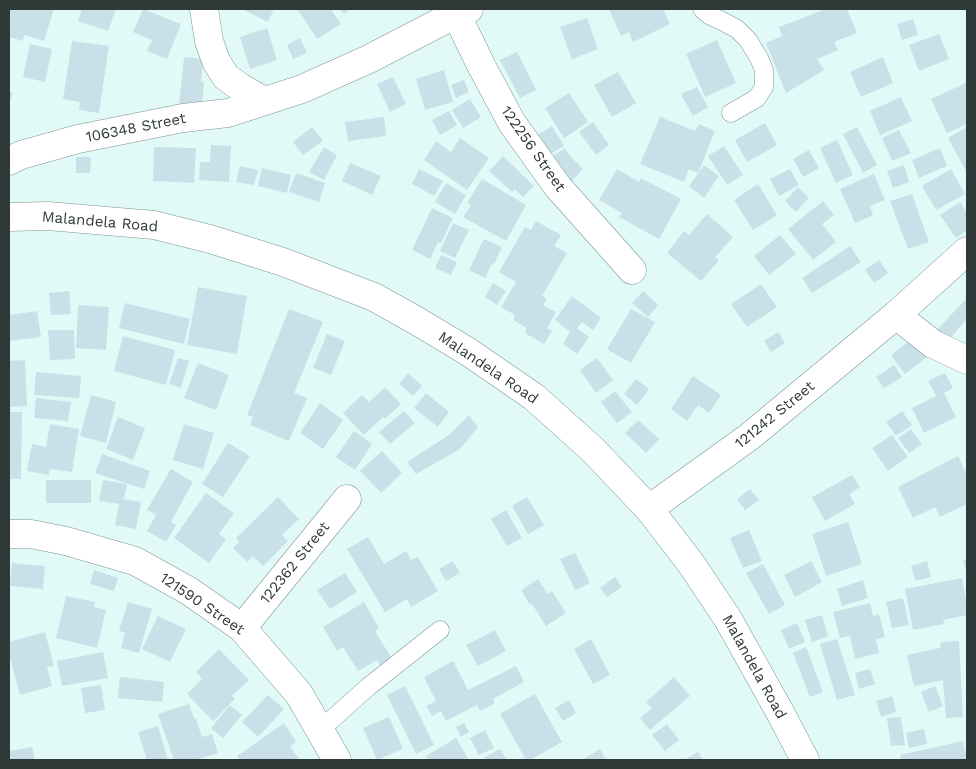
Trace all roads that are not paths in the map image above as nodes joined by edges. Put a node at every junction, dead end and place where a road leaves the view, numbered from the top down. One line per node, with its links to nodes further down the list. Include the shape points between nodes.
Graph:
1 (204, 9): 4 (street, via 209,41 226,77)
2 (702, 9): 5 (lane, via 709,16 737,29 748,40 764,70 764,87 757,98)
3 (462, 11): 4 (street, 106348 Street, via 369,59 302,89); 9 (street, 122256 Street, via 482,68 512,123 558,187)
4 (264, 101): 6 (street, 106348 Street, via 228,112 78,139)
5 (731, 113)
6 (9, 161)
7 (9, 217): 13 (street, Malandela Road, via 48,216 154,225 282,262 374,297 418,320 534,397 594,450)
8 (967, 251): 10 (street, 121242 Street)
9 (632, 270)
10 (896, 315): 11 (street, via 933,344); 13 (street, 121242 Street, via 749,437)
11 (967, 360)
12 (347, 499): 15 (street, 122362 Street)
13 (649, 509): 19 (street, Malandela Road, via 728,619)
14 (9, 534): 15 (street, 121590 Street, via 31,534 66,541 135,561)
15 (242, 628): 17 (street, 121590 Street, via 299,694)
16 (440, 630): 17 (lane)
17 (320, 730): 18 (street, 121590 Street)
18 (337, 760)
19 (805, 760)

